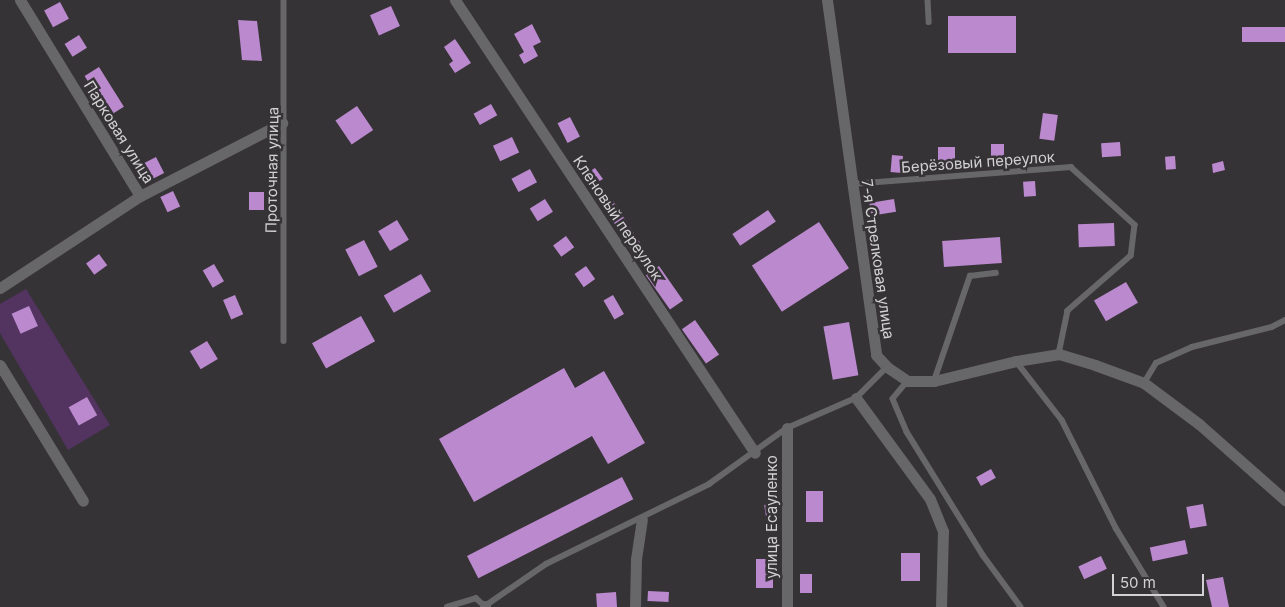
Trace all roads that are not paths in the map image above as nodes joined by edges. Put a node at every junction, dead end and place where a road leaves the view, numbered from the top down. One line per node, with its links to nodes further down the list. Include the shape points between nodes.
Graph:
1 (20, 0): 9 (street, Парковая улица)
2 (284, 0): 7 (lane, Проточная улица, via 285,96)
3 (455, 0): 23 (street, Кленовый переулок)
4 (827, 0): 8 (street, 7-я Стрелковая улица)
5 (928, 0): 6 (lane)
6 (929, 22)
7 (282, 123): 9 (street, Парковая улица); 13 (lane, Проточная улица)
8 (852, 184): 14 (lane, Берёзовый переулок, via 1071,167 1135,225 1131,256 1068,312); 17 (street, 7-я Стрелковая улица, via 876,354)
9 (140, 196): 11 (street)
10 (996, 273): 19 (lane, via 970,276)
11 (0, 288)
12 (1285, 320): 20 (lane, via 1272,327 1192,347 1156,362)
13 (284, 341)
14 (1059, 354): 15 (street); 20 (street)
15 (1016, 361): 19 (street); 33 (lane, via 1062,420 1116,528)
16 (0, 364): 24 (street)
17 (887, 367): 18 (street, 7-я Стрелковая улица); 21 (lane)
18 (908, 381): 19 (street); 32 (lane, via 893,400 907,432 983,555)
19 (934, 382)
20 (1144, 384): 25 (street, via 1199,424)
21 (856, 398): 22 (lane); 31 (street, via 930,499 943,531)
22 (787, 428): 23 (lane); 30 (street, улица Есауленко)
23 (755, 452): 26 (lane, via 709,484)
24 (83, 500)
25 (1285, 500)
26 (642, 519): 27 (lane, via 546,564); 29 (street, via 636,559)
27 (485, 606): 28 (lane, via 476,598)
28 (447, 607)
29 (635, 607)
30 (787, 607)
31 (941, 607)
32 (1021, 607)
33 (1164, 607)

